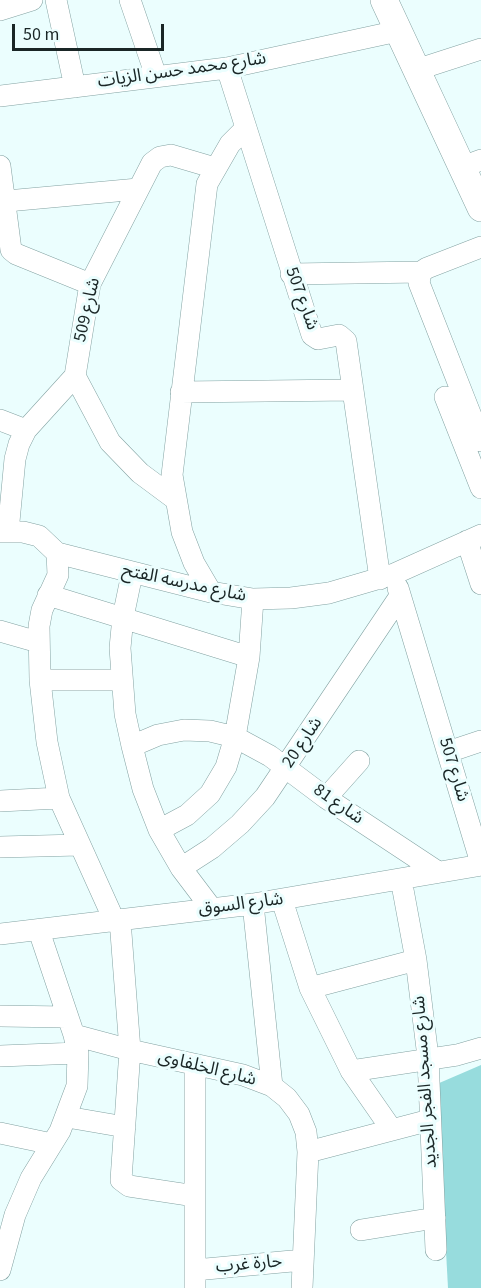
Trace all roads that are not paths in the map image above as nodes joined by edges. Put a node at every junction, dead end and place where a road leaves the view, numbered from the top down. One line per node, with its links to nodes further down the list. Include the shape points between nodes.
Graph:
1 (32, 0): 5 (street)
2 (56, 0): 11 (street)
3 (130, 0): 10 (street)
4 (384, 0): 6 (main road)
5 (0, 10)
6 (398, 32): 8 (street, شارع محمد حسن الزيات); 9 (main road)
7 (481, 49): 9 (street)
8 (227, 68): 10 (street, شارع محمد حسن الزيات); 13 (street, شارع 507)
9 (416, 70): 14 (main road)
10 (156, 76): 11 (street, شارع محمد حسن الزيات)
11 (75, 87): 12 (street, شارع محمد حسن الزيات)
12 (0, 96)
13 (246, 128): 15 (street); 22 (street, شارع 507)
14 (471, 163): 19 (main road)
15 (215, 168): 17 (street, شارع 509, via 182,156 160,157 152,163); 26 (street, via 207,184)
16 (0, 170): 18 (street)
17 (138, 189): 18 (street); 23 (street, شارع 509)
18 (7, 201): 23 (street, via 9,243 16,254)
19 (481, 208)
20 (481, 247): 21 (street)
21 (422, 272): 22 (street); 30 (street, via 421,292)
22 (291, 274): 25 (street, شارع 507, via 312,335 318,339 339,335 344,338)
23 (90, 284): 24 (street, شارع 509)
24 (75, 376): 29 (street); 32 (street, via 110,442 140,473)
25 (352, 390): 26 (street); 37 (street, شارع 507)
26 (182, 392): 32 (street, via 172,475)
27 (445, 397): 31 (street)
28 (0, 420): 29 (street)
29 (26, 430): 33 (street, via 15,459)
30 (481, 441)
31 (481, 488)
32 (175, 499): 39 (street, via 182,532)
33 (4, 532): 35 (street, via 39,536)
34 (474, 538): 37 (street, شارع مدرسه الفتح); 38 (street)
35 (57, 553): 36 (street, شارع مدرسه الفتح); 40 (street, via 58,575)
36 (132, 574): 39 (street, شارع مدرسه الفتح); 43 (street)
37 (387, 577): 41 (street, شارع 507); 42 (street, شارع مدرسه الفتح, via 320,594)
38 (481, 584)
39 (211, 592): 42 (street, شارع مدرسه الفتح)
40 (48, 595): 43 (street); 45 (street)
41 (400, 596): 52 (street, شارع 507); 54 (street, شارع 20)
42 (253, 598): 46 (street)
43 (123, 616): 46 (street); 48 (street)
44 (0, 631): 45 (street)
45 (38, 642): 47 (street)
46 (249, 657): 49 (street)
47 (40, 680): 48 (street); 55 (street)
48 (121, 680): 51 (street)
49 (235, 738): 51 (street, شارع 81, via 210,731 184,730); 54 (street, شارع 81); 58 (street, via 226,767 210,794 187,815)
50 (481, 741): 52 (street)
51 (132, 746): 58 (street)
52 (448, 752): 61 (street, شارع 507)
53 (359, 761): 56 (street)
54 (286, 768): 56 (street, شارع 81); 62 (street, شارع 20, via 240,824)
55 (59, 798): 57 (street); 59 (street)
56 (326, 798): 63 (street, شارع 81)
57 (0, 801)
58 (159, 830): 62 (street)
59 (79, 845): 60 (street); 68 (street)
60 (0, 847)
61 (481, 864): 63 (street, شارع السوق)
62 (181, 868): 67 (street)
63 (438, 873): 64 (street, شارع السوق)
64 (401, 879): 65 (street, شارع السوق); 71 (street, شارع مسجد الفجر الجديد)
65 (282, 900): 66 (street, شارع السوق); 72 (street)
66 (253, 904): 67 (street, شارع السوق); 81 (street)
67 (212, 909): 68 (street, شارع السوق)
68 (117, 920): 69 (street, شارع السوق); 76 (street)
69 (39, 930): 70 (street, شارع السوق); 74 (street)
70 (0, 934)
71 (416, 960): 72 (street); 78 (street, شارع مسجد الفجر الجديد)
72 (310, 988): 80 (street)
73 (0, 1016): 74 (street)
74 (72, 1035): 76 (street, شارع الخلفاوى); 77 (street); 82 (street, via 77,1086)
75 (481, 1048): 78 (street)
76 (130, 1050): 79 (street, شارع الخلفاوى); 84 (street)
77 (0, 1056)
78 (428, 1057): 80 (street); 83 (street, شارع مسجد الفجر الجديد)
79 (195, 1065): 81 (street, شارع الخلفاوى); 89 (street)
80 (351, 1071): 85 (street)
81 (272, 1086): 88 (street, شارع الخلفاوى, via 288,1098 299,1114)
82 (67, 1117): 84 (street); 87 (street)
83 (430, 1120): 85 (street); 90 (street, شارع مسجد الفجر الجديد)
84 (125, 1127): 89 (street, via 119,1175 124,1184)
85 (392, 1130): 88 (street)
86 (0, 1133): 87 (street)
87 (52, 1144): 94 (street, via 15,1215)
88 (309, 1152): 93 (street, شارع الخلفاوى)
89 (195, 1196): 95 (street)
90 (435, 1218): 91 (street); 92 (street, شارع مسجد الفجر الجديد)
91 (361, 1230)
92 (436, 1251)
93 (303, 1260): 95 (street, حارة غرب); 96 (street, شارع الخلفاوى)
94 (0, 1270)
95 (195, 1279)
96 (302, 1288)

